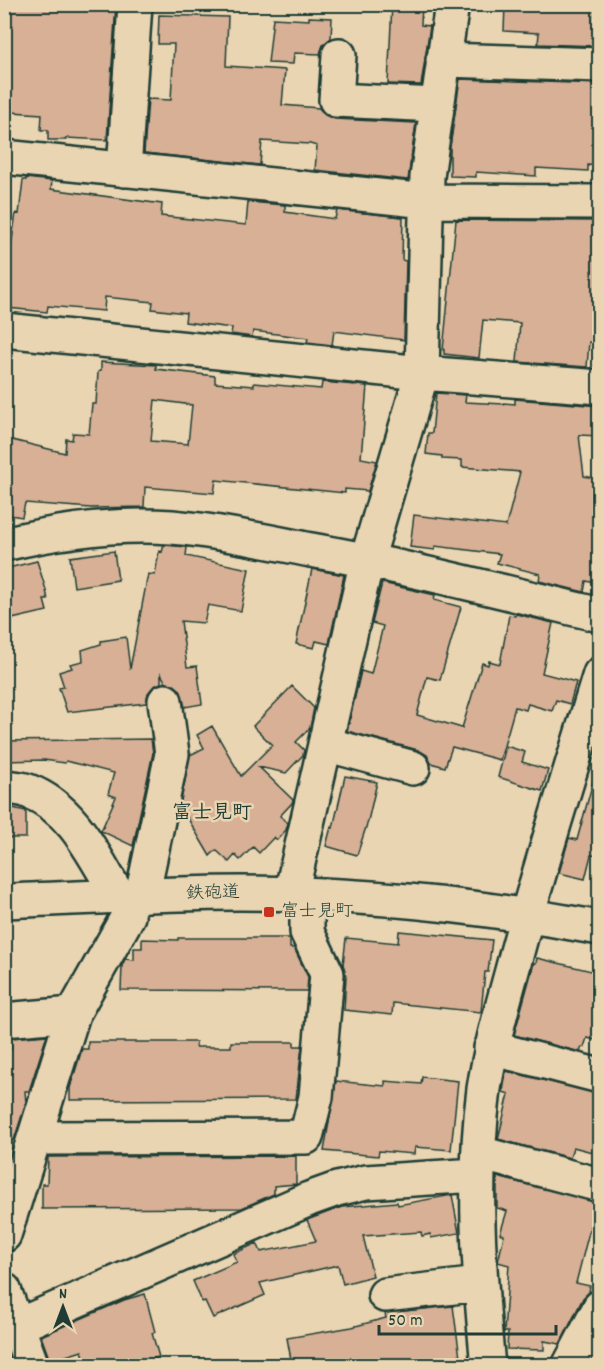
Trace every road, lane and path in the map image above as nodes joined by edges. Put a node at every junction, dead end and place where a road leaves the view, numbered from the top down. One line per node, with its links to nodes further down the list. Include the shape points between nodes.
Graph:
1 (135, 4): 8 (street)
2 (452, 4): 4 (street)
3 (339, 55): 6 (street, via 336,100)
4 (443, 60): 5 (street); 6 (street)
5 (600, 65)
6 (436, 105): 9 (street)
7 (5, 162): 8 (street)
8 (124, 170): 9 (street)
9 (426, 201): 10 (street); 12 (street)
10 (600, 201)
11 (4, 330): 12 (street)
12 (422, 373): 13 (street); 15 (street)
13 (600, 387)
14 (4, 544): 15 (street, via 104,527 170,527)
15 (366, 560): 16 (street); 19 (street)
16 (600, 615)
17 (600, 674): 25 (street)
18 (165, 701): 23 (street, via 172,754)
19 (325, 744): 20 (street); 22 (street)
20 (413, 768)
21 (4, 787): 23 (street, via 27,791 58,808)
22 (299, 894): 23 (street, 鉄砲道); 25 (street, 鉄砲道); 31 (street, via 307,932 327,974 316,1097 306,1137)
23 (130, 896): 24 (street, 鉄砲道); 27 (street, via 129,916)
24 (4, 901)
25 (527, 914): 26 (street, 鉄砲道); 29 (street)
26 (600, 928)
27 (73, 1014): 28 (street); 31 (street)
28 (4, 1020)
29 (491, 1048): 30 (street); 32 (street)
30 (600, 1076)
31 (22, 1153): 34 (street)
32 (478, 1164): 33 (street); 35 (street); 39 (street, via 366,1182 309,1199)
33 (600, 1185)
34 (4, 1235)
35 (480, 1284): 37 (street); 41 (street)
36 (4, 1290): 39 (street)
37 (385, 1295)
38 (600, 1307): 42 (street)
39 (17, 1326): 40 (street)
40 (32, 1365)
41 (488, 1365)
42 (569, 1365)

